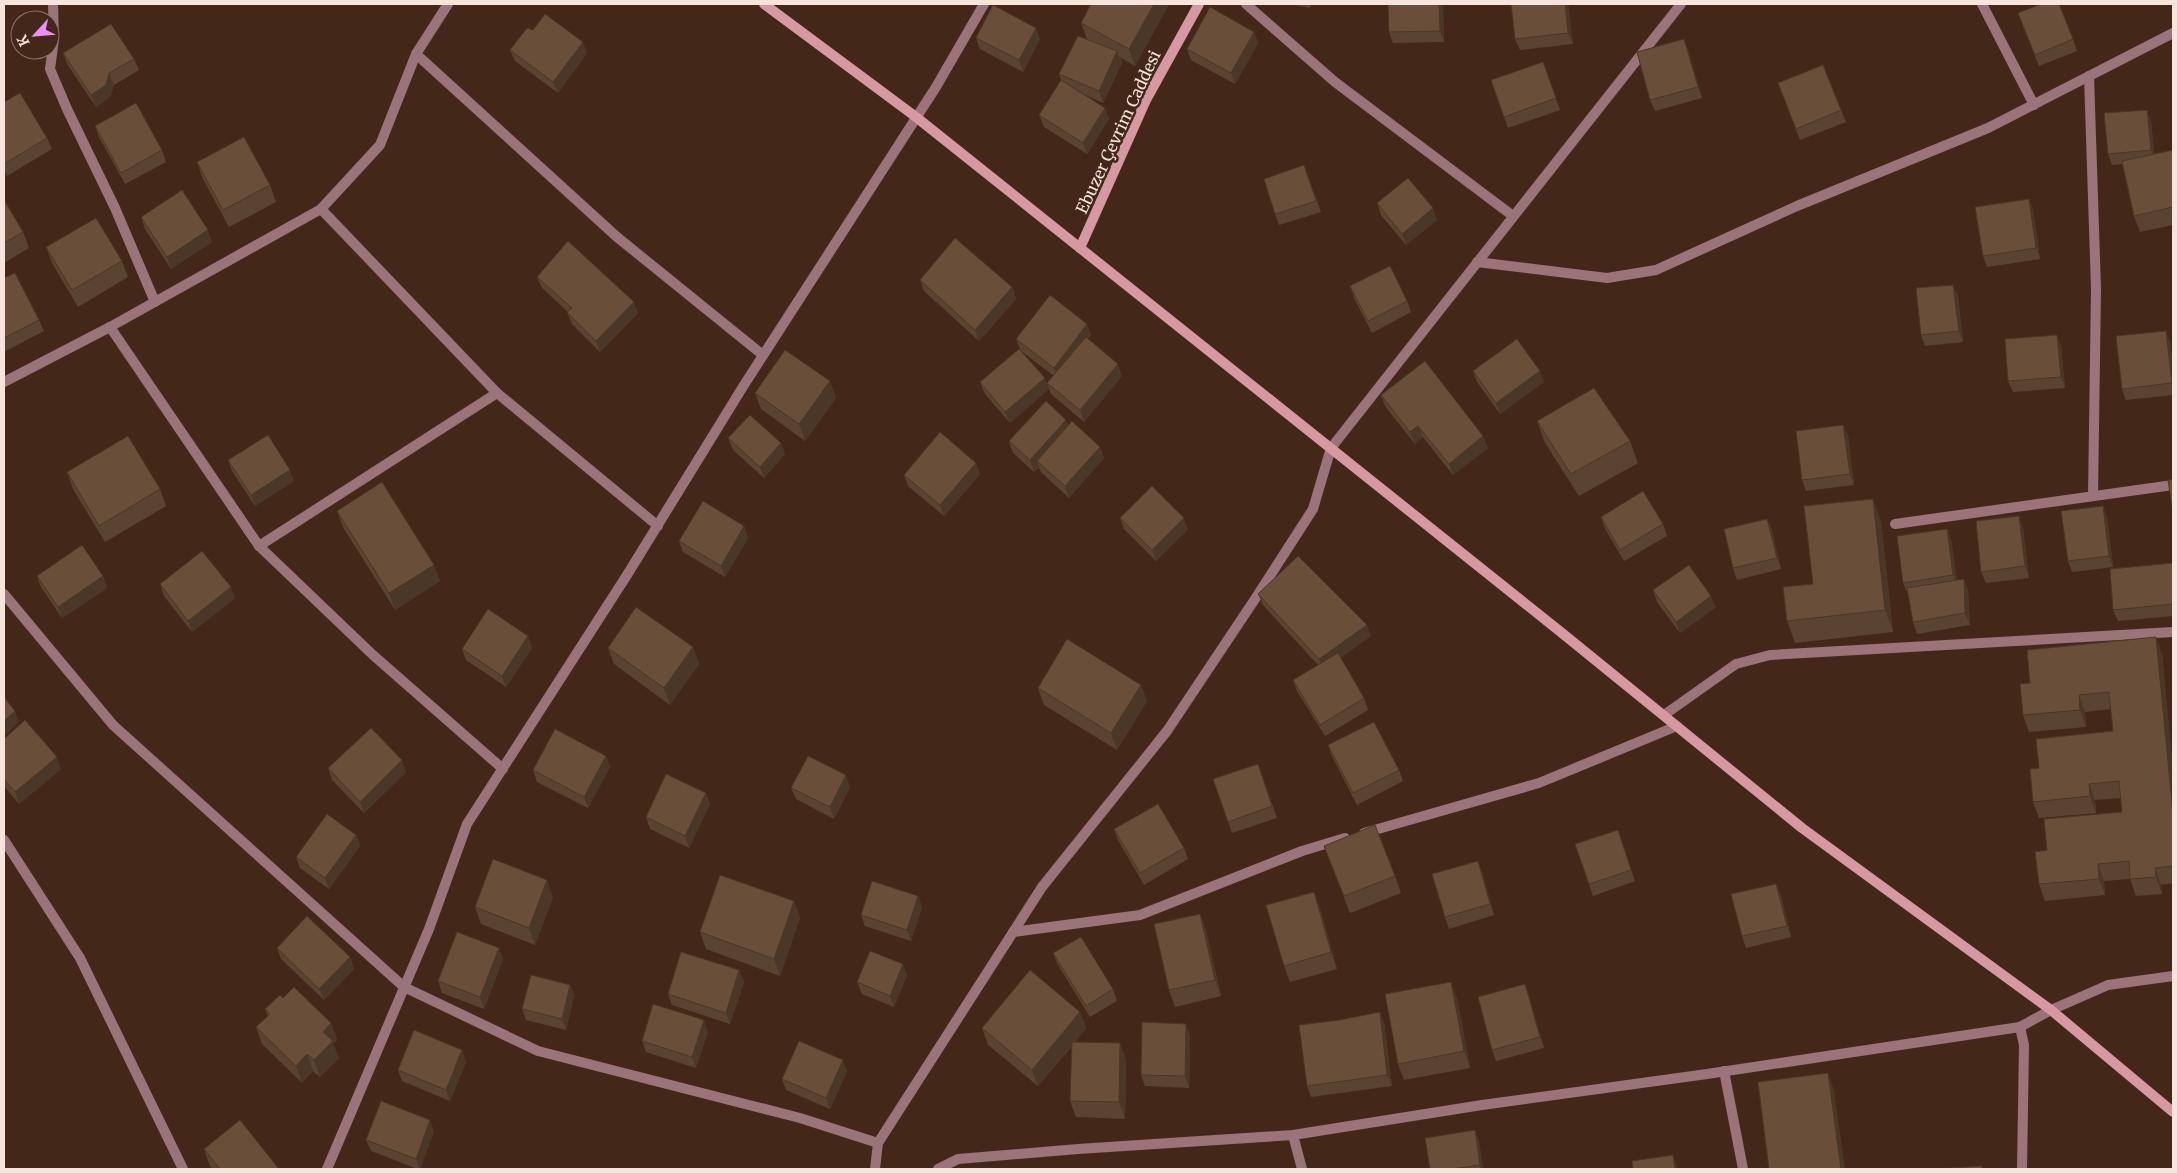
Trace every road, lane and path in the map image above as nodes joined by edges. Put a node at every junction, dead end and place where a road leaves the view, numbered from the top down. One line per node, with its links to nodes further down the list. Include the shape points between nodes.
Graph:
1 (53, 4): 18 (street, via 54,39 50,69)
2 (448, 4): 10 (street)
3 (764, 4): 13 (street)
4 (984, 4): 13 (street)
5 (1199, 4): 16 (street, Ebuzer Çevrim Caddesi, via 1146,100)
6 (1246, 4): 15 (street, via 1335,82)
7 (1681, 4): 15 (street)
8 (1982, 4): 12 (street)
9 (2173, 33): 11 (street)
10 (416, 54): 14 (street, via 380,145); 20 (street, via 618,237)
11 (2089, 76): 12 (street); 25 (street, via 2096,289)
12 (2034, 105): 17 (street, via 1988,128 1797,206 1656,270 1607,278)
13 (916, 117): 16 (street); 20 (street)
14 (321, 209): 18 (street); 22 (street)
15 (1513, 216): 17 (street)
16 (1080, 248): 23 (street)
17 (1478, 262): 23 (street)
18 (155, 302): 19 (street)
19 (110, 327): 21 (street); 28 (street)
20 (763, 355): 27 (street)
21 (4, 382)
22 (497, 393): 27 (street); 28 (street)
23 (1331, 448): 31 (street); 35 (street, via 1313,509 1252,604 1167,731 1042,887)
24 (2173, 485): 25 (street)
25 (2093, 496): 26 (street)
26 (1895, 524)
27 (658, 526): 33 (street)
28 (258, 546): 33 (street, via 374,655)
29 (4, 594): 37 (street, via 113,725)
30 (2173, 632): 31 (street, via 1770,655 1736,664)
31 (1664, 715): 32 (street)
32 (1677, 726): 35 (street, via 1539,783 1302,851 1140,915); 38 (street, via 1802,828)
33 (503, 768): 37 (street, via 467,824)
34 (4, 840): 44 (street, via 80,958)
35 (1013, 932): 43 (street)
36 (2173, 976): 38 (street, via 2108,985)
37 (404, 988): 43 (street, via 538,1051 800,1118); 45 (street)
38 (2051, 1010): 39 (street); 41 (street)
39 (2020, 1027): 40 (street); 50 (street, via 2024,1045)
40 (1724, 1071): 42 (street, via 1482,1104); 49 (street)
41 (2173, 1112)
42 (1293, 1135): 47 (street, via 958,1159); 48 (street)
43 (878, 1143): 46 (street)
44 (183, 1169)
45 (328, 1169)
46 (875, 1169)
47 (938, 1169)
48 (1302, 1169)
49 (1743, 1169)
50 (2022, 1169)

